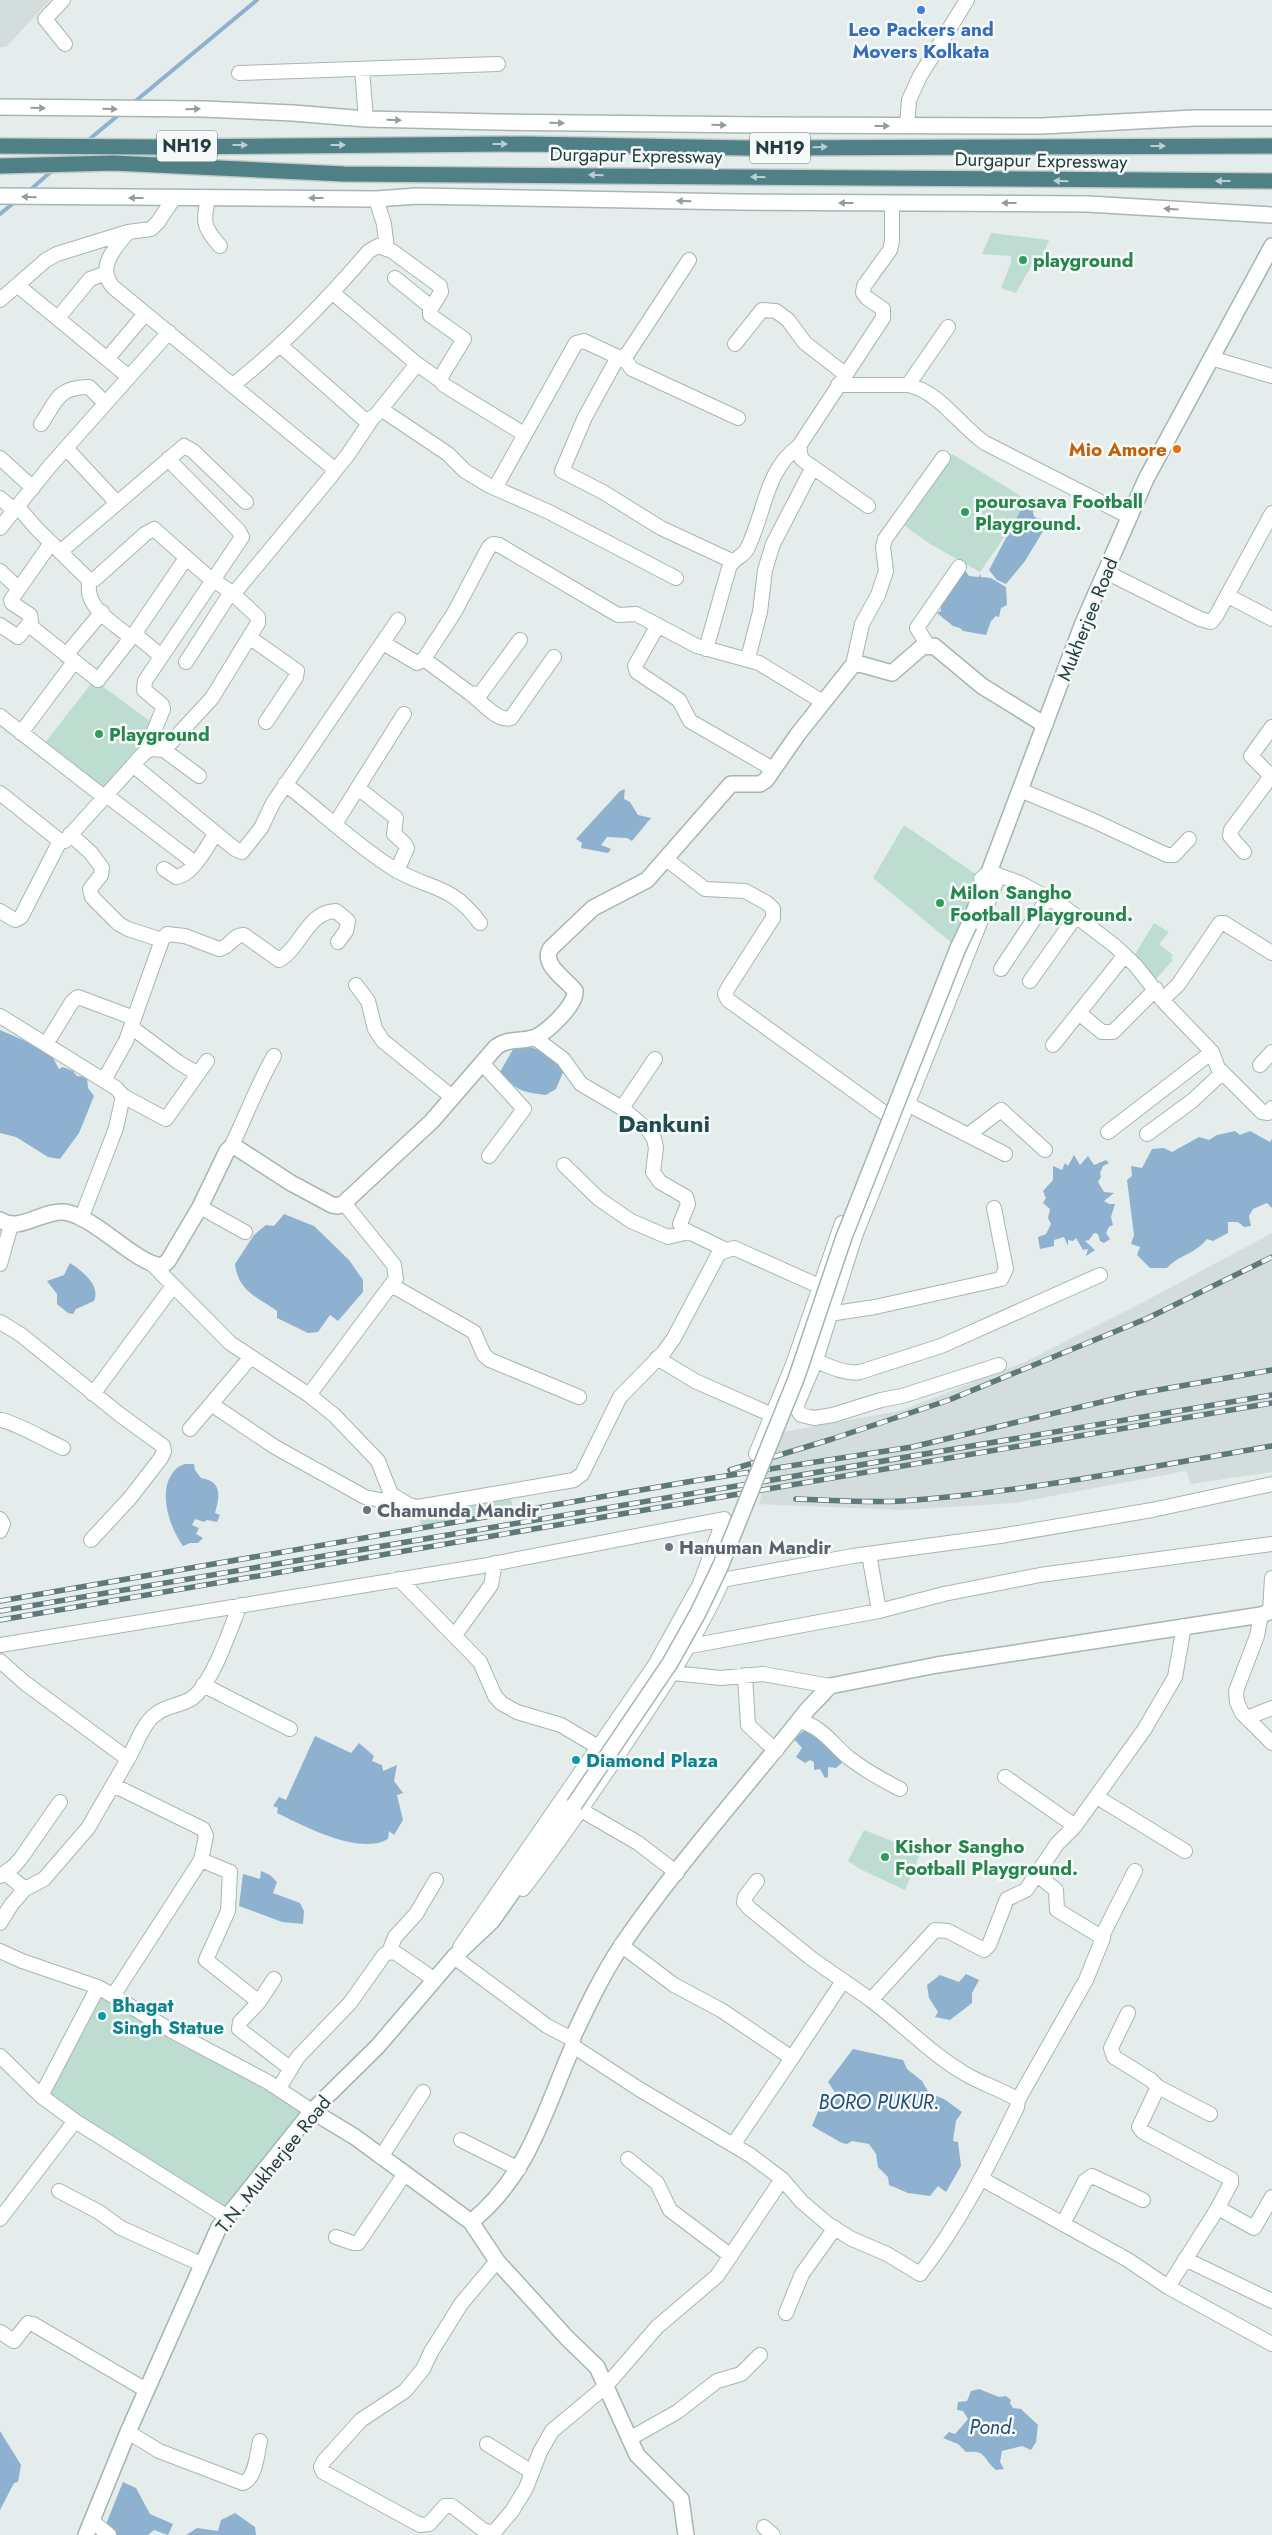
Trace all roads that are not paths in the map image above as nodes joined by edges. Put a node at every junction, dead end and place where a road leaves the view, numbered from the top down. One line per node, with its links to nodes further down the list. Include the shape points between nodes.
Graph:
1 (63, 0): 3 (street, via 45,19)
2 (967, 0): 10 (street, via 920,76 909,100)
3 (65, 44)
4 (498, 64): 5 (street)
5 (362, 69): 6 (street); 9 (street)
6 (239, 73)
7 (0, 107): 9 (street, one-way to 9, via 203,109 293,112)
8 (1272, 118): 10 (street, via 1194,118 1042,126)
9 (366, 119): 10 (street, one-way to 10)
10 (907, 126)
11 (0, 146): 12 (highway, Durgapur Expressway / NH19, one-way to 12)
12 (1272, 146)
13 (0, 166): 14 (highway, Durgapur Expressway / NH19, one-way to 13, via 344,174 113,163)
14 (1272, 181)
15 (0, 196): 16 (street, one-way to 15)
16 (174, 198): 17 (street); 21 (street, via 154,227)
17 (208, 198): 18 (street, one-way to 17); 22 (street, via 204,219 206,230)
18 (376, 199): 19 (street, one-way to 18, via 417,196); 24 (street)
19 (892, 203): 20 (street, one-way to 19, via 1088,204); 44 (street, via 890,250 864,286 863,293 883,309 883,318)
20 (1272, 216)
21 (128, 232): 26 (street, via 108,260); 28 (street, via 53,256)
22 (220, 246)
23 (1272, 246): 39 (street, Mukherjee Road)
24 (387, 249): 29 (street, via 378,246 371,249); 31 (street, via 440,286 441,292)
25 (689, 260): 38 (street, via 628,353)
26 (106, 273): 32 (street, via 113,287); 33 (street, via 90,279)
27 (394, 278): 31 (street)
28 (17, 285): 30 (street); 33 (street)
29 (333, 293): 37 (street); 41 (street)
30 (0, 300)
31 (432, 307): 45 (street, via 430,313 433,318 464,339)
32 (145, 314): 35 (street); 40 (street)
33 (58, 318): 40 (street)
34 (948, 326): 47 (street)
35 (169, 332): 43 (street); 46 (street)
36 (736, 344): 44 (street, via 762,310 770,308 788,320 805,343)
37 (281, 346): 46 (street); 49 (street, via 363,420)
38 (620, 357): 50 (street, via 632,369); 52 (street, via 584,340 576,343); 72 (street, via 585,417 562,470 661,528)
39 (1211, 358): 42 (street); 68 (street, Mukherjee Road, via 1146,479)
40 (107, 359): 43 (street)
41 (417, 364): 45 (street); 49 (street)
42 (1272, 376)
43 (129, 377): 48 (street)
44 (841, 379): 47 (street); 53 (street)
45 (441, 380): 52 (street, via 447,387)
46 (233, 385): 59 (street)
47 (908, 385): 68 (street, via 931,394 986,443)
48 (105, 403): 51 (street, via 89,387 68,388); 54 (street)
49 (377, 414): 59 (street); 61 (street, via 448,454 465,471)
50 (738, 418)
51 (41, 424)
52 (524, 434): 61 (street)
53 (799, 446): 58 (street, via 801,458); 72 (street, via 782,460 747,550)
54 (66, 448): 60 (street); 64 (street)
55 (0, 458): 60 (street)
56 (943, 458): 100 (street, via 885,539 886,571 862,624)
57 (168, 459): 63 (street, via 184,446 190,448); 64 (street); 78 (street, via 242,534)
58 (813, 467): 65 (street); 97 (street, via 773,544)
59 (333, 472): 80 (street, via 255,570 236,591)
60 (33, 488): 66 (street)
61 (495, 488): 76 (street, via 549,512)
62 (0, 498): 66 (street)
63 (246, 502)
64 (117, 503): 70 (street)
65 (868, 506)
66 (16, 509): 69 (street); 70 (street)
67 (1272, 513): 81 (street)
68 (1130, 517): 75 (street, Mukherjee Road)
69 (0, 528)
70 (55, 548): 77 (street); 79 (street)
71 (186, 558): 77 (street, via 160,533 151,530 95,580); 78 (street); 88 (street)
72 (732, 561): 93 (street)
73 (959, 567): 92 (street, via 917,628)
74 (0, 571): 79 (street)
75 (1106, 572): 81 (street, via 1210,622); 106 (street, Mukherjee Road)
76 (676, 578)
77 (90, 580): 82 (street, via 88,598)
78 (212, 580): 80 (street); 94 (street)
79 (18, 588): 86 (street, via 12,596 12,603 32,617)
80 (231, 592): 89 (street, via 258,617); 99 (street)
81 (1228, 596): 83 (street)
82 (102, 612): 88 (street); 96 (street)
83 (1272, 619)
84 (398, 620): 91 (street)
85 (0, 625): 86 (street, via 18,637)
86 (28, 625): 96 (street)
87 (658, 625): 93 (street); 98 (street, via 636,614 618,615 493,544); 112 (street, via 635,666 637,672 679,700 690,721)
88 (134, 634): 94 (street); 96 (street, via 101,679 95,678)
89 (249, 637): 105 (street, via 297,671); 109 (street, via 212,698)
90 (520, 640): 101 (street, via 481,693)
91 (383, 643): 98 (street, via 417,663); 115 (street)
92 (927, 644): 100 (street, via 892,673); 106 (street, via 934,646 996,696)
93 (706, 649): 97 (street)
94 (161, 656): 110 (street, via 143,686 163,709)
95 (554, 657): 101 (street, via 511,718 499,717)
96 (70, 658): 108 (street)
97 (748, 658): 102 (street, via 767,666)
98 (424, 659): 101 (street)
99 (186, 662)
100 (853, 665): 102 (street)
101 (471, 694)
102 (823, 702): 112 (street)
103 (404, 714): 116 (street)
104 (0, 716): 108 (street)
105 (266, 722)
106 (1045, 725): 117 (street, Mukherjee Road)
107 (1272, 727): 114 (street, via 1251,756)
108 (21, 734): 119 (street)
109 (164, 750): 110 (street); 113 (street)
110 (146, 751): 111 (street)
111 (133, 765): 119 (street); 121 (street)
112 (773, 769): 125 (street, via 760,784 737,783 727,788)
113 (199, 776)
114 (1272, 776): 124 (street, via 1231,830 1230,836)
115 (286, 784): 120 (street); 121 (street, via 270,806 261,828 242,852)
116 (358, 788): 120 (street); 128 (street, via 396,818 394,834 407,848)
117 (1020, 790): 123 (street, via 1167,855 1174,855); 129 (street, Mukherjee Road)
118 (0, 793): 122 (street)
119 (105, 796): 122 (street); 126 (street)
120 (335, 824): 128 (street)
121 (216, 833): 126 (street)
122 (65, 838): 131 (street, via 21,918 15,920); 134 (street, via 91,853 102,868 101,875 90,889 92,897 123,926)
123 (1189, 839)
124 (1244, 852)
125 (666, 859): 145 (street, via 637,887 583,915 551,948 548,962 575,990 575,998); 163 (street, via 705,889 746,891 773,909 773,918 725,994 728,1000)
126 (195, 863): 127 (street, via 178,878)
127 (164, 869)
128 (397, 871): 133 (street, via 447,890 468,907)
129 (994, 874): 130 (street); 160 (street); 163 (street, via 980,880); 250 (street, Mukherjee Road, bridge, via 958,948 844,1237 796,1379 720,1567 698,1613 670,1663)
130 (1048, 898): 132 (street); 138 (street)
131 (0, 912)
132 (1076, 916): 137 (street); 139 (street)
133 (480, 923)
134 (162, 940): 135 (street, via 167,934 178,934 219,949 240,935 279,960 317,918 336,911 348,921); 144 (street)
135 (338, 942)
136 (1272, 952): 141 (street, via 1220,923 1178,984)
137 (1125, 956): 141 (street); 142 (street)
138 (1001, 969)
139 (1030, 981)
140 (356, 985): 159 (street, via 368,1001 375,1029 383,1041)
141 (1159, 994): 142 (street, via 1113,1032 1102,1032); 148 (street)
142 (1079, 1013): 147 (street)
143 (0, 1016): 146 (street)
144 (133, 1023): 146 (street, via 78,997); 156 (street, via 178,1062); 157 (street)
145 (535, 1038): 153 (street, via 503,1042); 161 (street, via 563,1059 581,1084)
146 (46, 1044): 157 (street)
147 (1053, 1045)
148 (1212, 1052): 155 (street); 164 (street)
149 (1272, 1052): 154 (street)
150 (274, 1056): 167 (street, via 255,1089)
151 (655, 1059): 161 (street)
152 (207, 1061): 156 (street)
153 (482, 1063): 159 (street); 170 (street, via 524,1109)
154 (1260, 1065)
155 (1222, 1073): 162 (street, via 1262,1112 1268,1113); 166 (street, via 1192,1101)
156 (198, 1074): 158 (street, via 166,1119)
157 (104, 1080): 158 (street)
158 (123, 1096): 175 (street, via 116,1128)
159 (452, 1097): 172 (street, via 407,1145)
160 (909, 1104): 165 (street); 186 (street, via 855,1236)
161 (622, 1108): 178 (street, via 654,1139 653,1172 660,1182 686,1197 688,1204 680,1224)
162 (1272, 1108)
163 (886, 1114): 185 (street)
164 (1108, 1132)
165 (968, 1134): 168 (street, via 1001,1110); 169 (street)
166 (1147, 1134)
167 (231, 1147): 172 (street, via 332,1205); 173 (street)
168 (1044, 1150)
169 (1005, 1154)
170 (490, 1156)
171 (564, 1165): 178 (street, via 594,1195 631,1221 668,1237)
172 (344, 1203): 183 (street, via 394,1265 396,1279)
173 (200, 1207): 177 (street); 181 (street, via 168,1261 162,1266)
174 (994, 1208): 186 (street, via 1006,1269 1002,1279)
175 (81, 1220): 176 (street, via 60,1212); 181 (street)
176 (5, 1222): 180 (street)
177 (245, 1232)
178 (688, 1232): 179 (street)
179 (726, 1250): 185 (street, via 734,1248); 190 (street, via 720,1253 674,1338)
180 (0, 1264)
181 (153, 1266): 184 (street)
182 (1100, 1275): 191 (street, via 941,1346 860,1372 852,1374)
183 (391, 1285): 194 (street); 195 (street, via 474,1332 484,1355 490,1360)
184 (173, 1286): 189 (street, via 230,1343); 193 (street)
185 (819, 1286): 188 (street)
186 (830, 1314): 191 (street)
187 (0, 1322): 193 (street, via 20,1334)
188 (797, 1352): 191 (street); 197 (street)
189 (250, 1358): 194 (street); 196 (street)
190 (657, 1358): 197 (street, via 695,1381); 203 (street, via 620,1397 588,1465 574,1480 418,1507)
191 (816, 1360): 192 (street, via 796,1407 801,1415 814,1418 863,1408)
192 (999, 1365)
193 (93, 1394): 206 (street, via 155,1439 164,1451 130,1498)
194 (309, 1395): 203 (street, via 371,1453)
195 (578, 1397)
196 (211, 1404): 199 (street); 203 (street, via 275,1447 365,1497)
197 (772, 1415): 201 (street)
198 (0, 1422): 200 (street, via 10,1422)
199 (190, 1429)
200 (63, 1448)
201 (756, 1454)
202 (1272, 1484): 208 (street, via 1152,1510)
203 (396, 1499)
204 (0, 1519): 205 (street, via 3,1524)
205 (0, 1531)
206 (91, 1540)
207 (1272, 1544): 215 (street, via 1040,1576 944,1594)
208 (869, 1554): 212 (street); 215 (street)
209 (495, 1563): 211 (street); 213 (street, via 724,1519); 218 (street, via 491,1584)
210 (1272, 1578): 216 (street)
211 (399, 1579): 214 (street); 218 (street)
212 (723, 1580): 213 (street); 220 (street)
213 (700, 1584): 231 (street, via 655,1665)
214 (240, 1605): 219 (street); 224 (street)
215 (878, 1611): 220 (street)
216 (1267, 1613): 217 (street); 227 (street, via 1236,1691 1237,1702)
217 (1184, 1626): 225 (street, via 937,1665); 237 (street, via 1175,1677 1167,1693)
218 (456, 1635): 231 (street, via 480,1662 501,1703 517,1712 561,1725)
219 (0, 1645)
220 (690, 1646): 222 (street)
221 (0, 1661): 233 (street)
222 (673, 1673): 223 (street, via 721,1678); 239 (street)
223 (745, 1675): 225 (street, via 763,1674); 232 (street, via 748,1725)
224 (203, 1685): 229 (street); 233 (street, via 185,1702 156,1713)
225 (830, 1686): 228 (street)
226 (1272, 1708): 227 (street)
227 (1248, 1718): 230 (street)
228 (798, 1721): 232 (street); 236 (street, via 810,1724 857,1764)
229 (290, 1729)
230 (1272, 1743)
231 (598, 1747): 256 (street)
232 (776, 1751): 244 (street)
233 (128, 1759): 235 (street)
234 (1005, 1777): 240 (street)
235 (114, 1785): 242 (street, via 203,1829 206,1836); 249 (street, via 83,1835 44,1879)
236 (900, 1789)
237 (1097, 1797): 240 (street); 241 (street)
238 (60, 1802): 245 (street, via 21,1858)
239 (581, 1810): 244 (street, via 638,1844); 256 (street, via 504,1913 470,1951)
240 (1075, 1826): 246 (street, via 1057,1844)
241 (1185, 1851)
242 (200, 1860): 261 (street); 263 (street, via 230,1872 228,1911 206,1960)
243 (1135, 1871): 252 (street)
244 (677, 1873): 253 (street)
245 (2, 1874): 249 (street)
246 (1036, 1874): 252 (street, via 1056,1890 1055,1905 1061,1914); 262 (street, via 1026,1890 1007,1899 989,1946 984,1950 948,1931 935,1930)
247 (436, 1880): 255 (street, via 416,1914 395,1937)
248 (757, 1881): 259 (street, via 745,1897 748,1908)
249 (25, 1890): 251 (street)
250 (492, 1920): 256 (street, T.N. Mukherjee Road)
251 (0, 1923)
252 (1102, 1936): 273 (street, via 1086,1980)
253 (622, 1945): 265 (street, via 595,1990); 267 (street, via 674,1985 721,2010)
254 (0, 1951): 260 (street)
255 (390, 1952): 258 (street); 268 (street, via 384,1955 350,2003 304,2050)
256 (456, 1955): 258 (street, T.N. Mukherjee Road); 265 (street)
257 (274, 1980): 263 (street)
258 (435, 1980): 274 (street, T.N. Mukherjee Road, via 378,2046)
259 (844, 1981): 262 (street); 267 (street)
260 (98, 1987): 261 (street); 272 (street)
261 (113, 1996): 270 (street)
262 (871, 2000): 273 (street, via 939,2056 969,2076)
263 (259, 2002): 268 (street, via 240,2022 238,2029)
264 (1128, 2013): 269 (street, via 1110,2048 1111,2052)
265 (572, 2043): 278 (street, via 590,2059); 281 (street, via 536,2138)
266 (0, 2056): 272 (street)
267 (792, 2058): 278 (street)
268 (291, 2069): 270 (street)
269 (1158, 2087): 275 (street); 288 (street, via 1139,2127 1231,2179)
270 (279, 2088): 274 (street)
271 (423, 2092): 279 (street)
272 (41, 2096): 276 (street)
273 (1018, 2100): 284 (street)
274 (312, 2111): 279 (street); 289 (street, T.N. Mukherjee Road)
275 (1210, 2114)
276 (75, 2121): 289 (street); 290 (street)
277 (461, 2140): 281 (street)
278 (733, 2145): 283 (street)
279 (381, 2157): 282 (street)
280 (628, 2159): 295 (street, via 657,2183 670,2210)
281 (519, 2169): 291 (street)
282 (404, 2175): 291 (street); 294 (street, via 358,2243)
283 (782, 2179): 293 (street, via 802,2202); 295 (street)
284 (982, 2179): 292 (street); 293 (street, via 920,2274)
285 (59, 2191): 298 (street, via 121,2228)
286 (1272, 2197): 288 (street, via 1254,2228 1220,2209)
287 (1143, 2200): 292 (street, via 1089,2177)
288 (1216, 2211): 296 (street)
289 (226, 2216): 298 (street, T.N. Mukherjee Road)
290 (0, 2219)
291 (471, 2222): 297 (street)
292 (1063, 2224): 299 (street, via 1128,2260)
293 (835, 2228): 301 (street, via 802,2274)
294 (336, 2237)
295 (731, 2256): 305 (street, via 717,2276 657,2327)
296 (1185, 2259): 299 (street); 300 (street)
297 (497, 2261): 305 (street, via 592,2361); 313 (street, via 461,2304 424,2369 405,2391 362,2420 321,2467 323,2472 420,2525 429,2524 445,2506 452,2506)
298 (202, 2264): 306 (street, T.N. Mukherjee Road)
299 (1168, 2287): 303 (street)
300 (1272, 2301)
301 (786, 2313)
302 (0, 2332): 306 (street, via 14,2341 28,2323 33,2324)
303 (1272, 2344)
304 (760, 2355): 308 (street, via 741,2374 717,2381 678,2412)
305 (606, 2386): 308 (street); 311 (street, via 552,2431)
306 (146, 2390): 307 (street, T.N. Mukherjee Road)
307 (128, 2432): 309 (street, via 158,2451 242,2483 252,2473); 312 (street, T.N. Mukherjee Road)
308 (629, 2439): 314 (street, via 637,2455 681,2499)
309 (260, 2441)
310 (487, 2444): 311 (street)
311 (532, 2472): 313 (street, via 505,2521 496,2531)
312 (92, 2520): 315 (street, T.N. Mukherjee Road); 316 (street)
313 (485, 2534)
314 (688, 2534)
315 (86, 2535)
316 (109, 2535)

